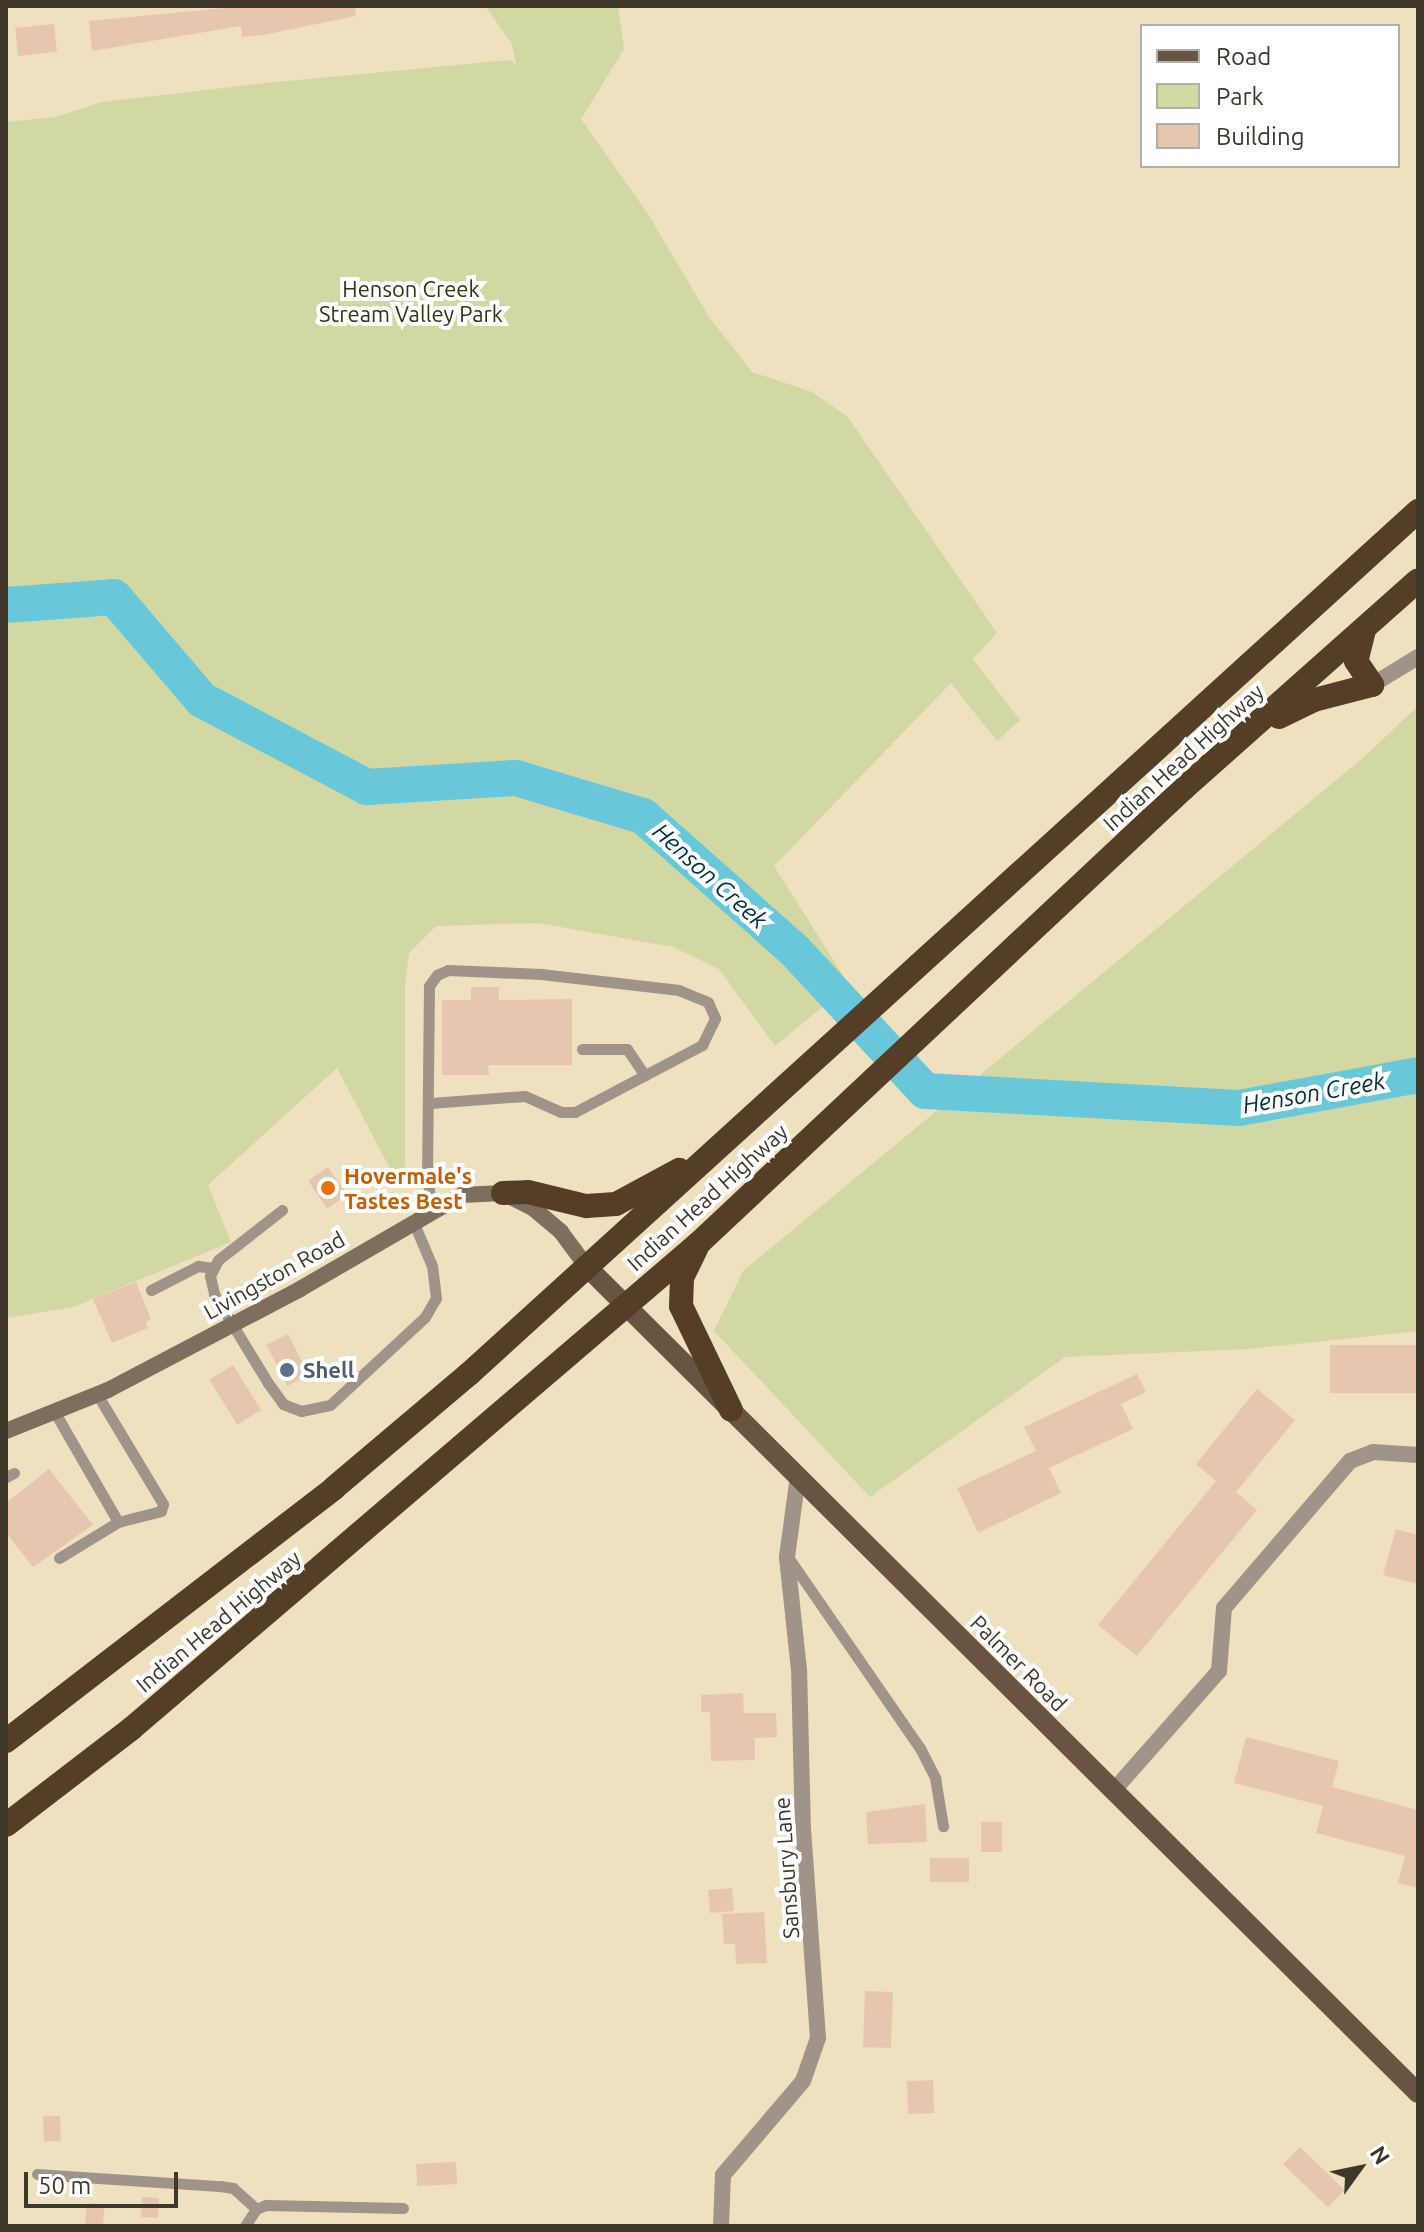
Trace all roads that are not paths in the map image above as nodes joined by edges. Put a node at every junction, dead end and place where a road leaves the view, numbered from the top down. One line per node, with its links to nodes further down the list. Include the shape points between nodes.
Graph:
1 (1418, 511): 10 (highway, Indian Head Highway)
2 (1418, 580): 3 (highway, Indian Head Highway)
3 (1366, 628): 5 (highway, via 1356,661); 6 (highway, Indian Head Highway)
4 (1418, 657): 5 (street)
5 (1372, 685): 6 (highway, via 1314,700)
6 (1245, 735): 15 (highway, Indian Head Highway)
7 (582, 1049): 8 (lane, via 627,1049)
8 (645, 1076): 9 (lane, via 575,1112 561,1112 525,1096); 9 (lane, via 702,1045 712,1033 715,1018 708,1002 696,993 541,974 448,970 429,986)
9 (431, 1103): 12 (lane, via 427,1177)
10 (735, 1134): 11 (highway, via 616,1204 586,1206 528,1192); 16 (highway, Indian Head Highway)
11 (503, 1193): 12 (main road, Livingston Road, via 462,1195); 16 (main road, via 561,1232)
12 (432, 1208): 14 (main road, Livingston Road)
13 (282, 1210): 17 (lane)
14 (413, 1221): 20 (main road, Livingston Road); 20 (lane, via 432,1266 436,1298 425,1317 330,1405 301,1411 283,1404)
15 (699, 1243): 19 (highway, Indian Head Highway); 22 (highway, via 682,1278 681,1306)
16 (587, 1267): 19 (main road, Palmer Road); 30 (highway, Indian Head Highway, via 334,1488)
17 (214, 1268): 18 (lane, via 198,1266); 20 (lane, via 214,1294)
18 (151, 1290)
19 (625, 1305): 22 (main road, Palmer Road); 32 (highway, Indian Head Highway, via 463,1450 143,1719)
20 (234, 1324): 21 (main road, Livingston Road)
21 (97, 1394): 23 (main road, Livingston Road); 27 (lane, via 163,1504 161,1511)
22 (731, 1410): 26 (main road, Palmer Road)
23 (54, 1411): 24 (main road, Livingston Road); 27 (lane, via 65,1439)
24 (6, 1431)
25 (1418, 1455): 31 (street, via 1373,1452 1350,1461 1224,1608 1219,1671)
26 (798, 1476): 28 (street, Sansbury Lane); 31 (main road, Palmer Road)
27 (118, 1522): 29 (lane)
28 (787, 1557): 33 (lane, via 920,1748 935,1778); 39 (street, Sansbury Lane, via 799,1670 803,1831 818,2038 803,2081 723,2175)
29 (59, 1558)
30 (6, 1741)
31 (1114, 1790): 34 (main road, Palmer Road)
32 (6, 1825)
33 (943, 1826)
34 (1418, 2093)
35 (37, 2174): 37 (lane, via 233,2188)
36 (403, 2208): 37 (lane)
37 (256, 2209): 38 (lane)
38 (245, 2226)
39 (721, 2226)

